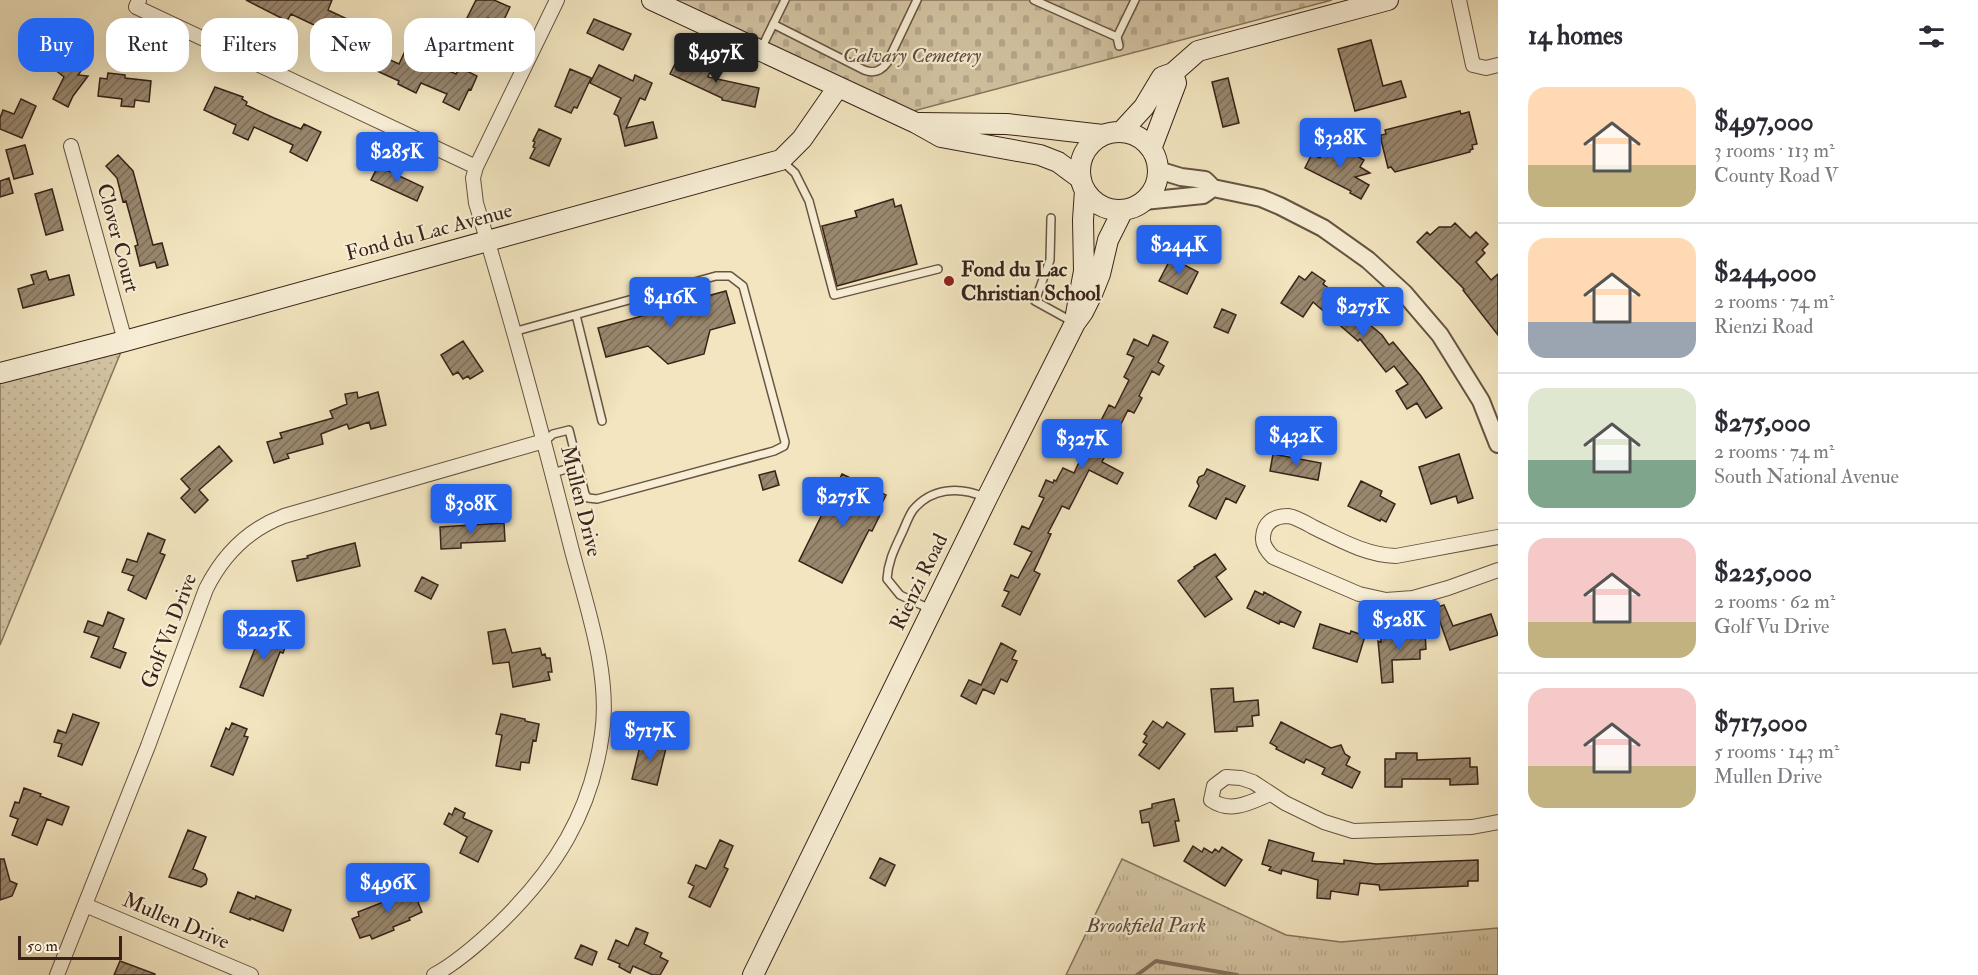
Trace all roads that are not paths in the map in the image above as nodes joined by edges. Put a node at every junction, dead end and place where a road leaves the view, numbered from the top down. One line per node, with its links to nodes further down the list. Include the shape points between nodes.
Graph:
1 (557, 0): 22 (street, Mullen Drive)
2 (652, 0): 13 (main road)
3 (785, 0): 10 (lane)
4 (917, 0): 10 (lane, via 887,63 874,72)
5 (1034, 0): 11 (lane)
6 (1135, 0): 11 (lane)
7 (1388, 0): 15 (main road, via 1198,51)
8 (1459, 0): 14 (street, via 1473,65 1486,68)
9 (137, 3): 22 (street)
10 (773, 24): 13 (lane)
11 (1117, 37): 12 (lane)
12 (1119, 46)
13 (760, 51): 16 (main road)
14 (1498, 64)
15 (1173, 74): 18 (main road, via 1162,77 1144,108); 20 (main road, via 1176,83)
16 (838, 87): 17 (main road); 21 (main road, via 802,138)
17 (916, 123): 18 (main road, via 1006,124); 24 (main road, via 941,137 1040,154 1058,162)
18 (1112, 133): 20 (main road, via 1135,135); 24 (main road, via 1087,148 1080,168)
19 (71, 146): 34 (street, Clover Court)
20 (1151, 149): 23 (main road)
21 (781, 160): 29 (main road, Fond du Lac Avenue); 30 (lane, via 795,173 809,201 834,295)
22 (476, 167): 29 (street, Mullen Drive, via 476,203)
23 (1158, 170): 25 (street, via 1205,180); 26 (main road, via 1152,192)
24 (1083, 185): 27 (main road, via 1101,206); 32 (main road, via 1084,271)
25 (1213, 188): 26 (street, via 1203,195); 38 (street, via 1261,198 1292,212 1346,243 1384,273 1448,346 1481,401)
26 (1144, 201): 27 (main road)
27 (1123, 210): 32 (main road, Rienzi Road, via 1108,240 1092,294)
28 (1051, 218): 32 (lane, via 1050,260 1035,301)
29 (487, 241): 33 (street, Mullen Drive); 34 (main road, Fond du Lac Avenue)
30 (938, 269)
31 (576, 315): 33 (lane); 36 (lane); 39 (lane, via 716,276 735,279 744,292 784,442 774,451 597,499 585,494)
32 (1075, 323): 41 (main road, Rienzi Road)
33 (513, 332): 37 (street, Mullen Drive)
34 (125, 341): 35 (main road, Fond du Lac Avenue)
35 (0, 373)
36 (602, 421)
37 (544, 441): 39 (lane, via 569,430); 40 (street, Mullen Drive); 47 (street, Golf Vu Drive, via 280,518 253,532 233,549 206,589)
38 (1498, 444)
39 (578, 466): 40 (lane)
40 (552, 472): 50 (street, Mullen Drive, via 601,675 603,733 597,759 581,814 566,844 538,883 484,939)
41 (987, 498): 44 (main road, Rienzi Road); 44 (lane, via 951,489 928,495 912,511 888,562 887,579 900,595)
42 (1498, 537): 43 (street, via 1385,555 1362,550 1290,516 1275,518 1264,527 1262,541 1273,557 1359,594 1380,599 1413,598)
43 (1498, 570)
44 (932, 610): 51 (main road, Rienzi Road)
45 (1270, 794): 46 (street, via 1324,822 1353,831 1472,827)
46 (1498, 822)
47 (85, 905): 48 (street, Golf Vu Drive); 49 (street, Mullen Drive)
48 (57, 975)
49 (251, 975)
50 (435, 975)
51 (753, 975)

